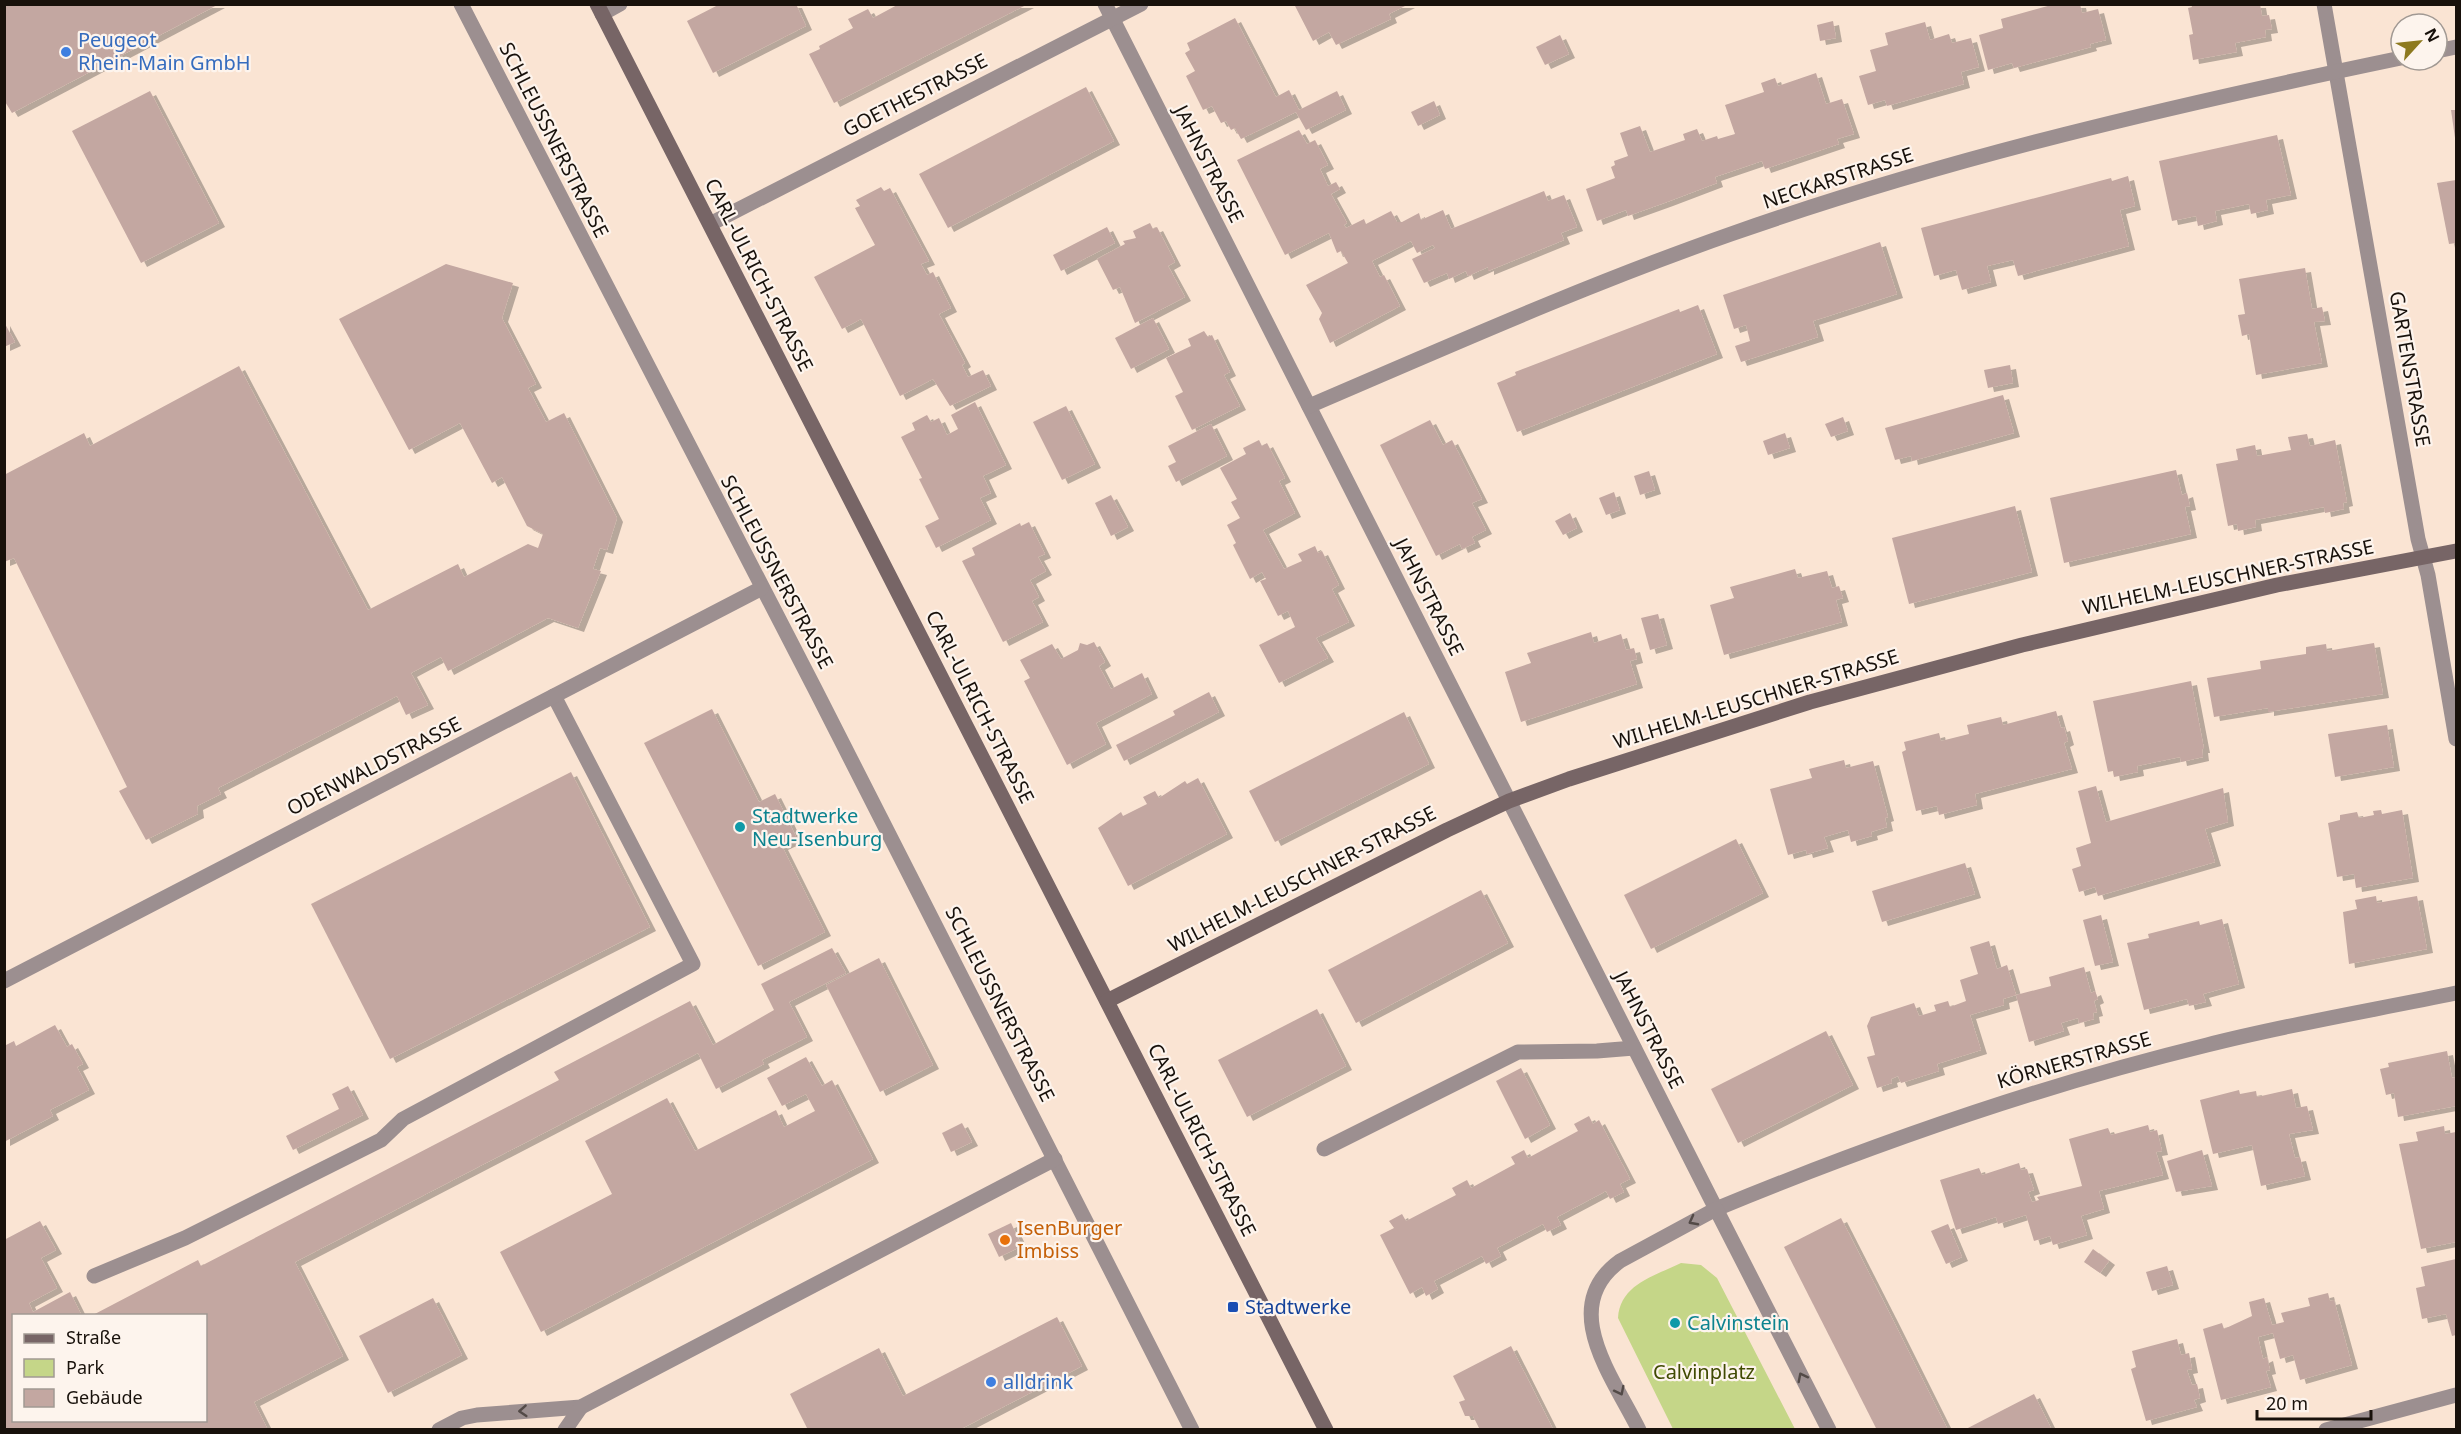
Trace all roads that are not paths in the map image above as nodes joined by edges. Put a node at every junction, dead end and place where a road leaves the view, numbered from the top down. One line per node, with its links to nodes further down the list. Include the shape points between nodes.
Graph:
1 (461, 4): 14 (street, SCHLEUSSNERSTRASSE)
2 (620, 4): 6 (street)
3 (1105, 4): 7 (street, JAHNSTRASSE)
4 (1141, 4): 7 (street, GOETHESTRASSE)
5 (2324, 4): 9 (street, GARTENSTRASSE)
6 (599, 9): 10 (main road, CARL-ULRICH-STRASSE)
7 (1112, 19): 10 (street, GOETHESTRASSE); 11 (street, JAHNSTRASSE)
8 (2389, 61): 9 (street, NECKARSTRASSE)
9 (2337, 72): 11 (street, NECKARSTRASSE, via 2029,143 1811,208 1722,237 1534,309); 13 (street, GARTENSTRASSE)
10 (710, 224): 20 (main road, CARL-ULRICH-STRASSE)
11 (1309, 406): 17 (street, JAHNSTRASSE)
12 (2457, 551): 13 (main road, WILHELM-LEUSCHNER-STRASSE)
13 (2423, 558): 16 (street, GARTENSTRASSE); 17 (main road, WILHELM-LEUSCHNER-STRASSE, via 2132,617 1923,670 1704,735)
14 (762, 588): 15 (street, ODENWALDSTRASSE); 23 (street, SCHLEUSSNERSTRASSE)
15 (554, 696): 18 (street, ODENWALDSTRASSE); 25 (street, via 693,964 403,1119 381,1140 185,1238)
16 (2457, 739)
17 (1509, 801): 20 (main road, WILHELM-LEUSCHNER-STRASSE); 21 (street, JAHNSTRASSE)
18 (4, 981)
19 (2457, 993): 24 (street, KÖRNERSTRASSE, via 2209,1044 2078,1080 1941,1122)
20 (1107, 1001): 31 (main road, CARL-ULRICH-STRASSE)
21 (1634, 1047): 22 (street, via 1597,1052 1518,1052); 24 (street, JAHNSTRASSE)
22 (1324, 1149)
23 (1055, 1159): 27 (street); 30 (street, SCHLEUSSNERSTRASSE)
24 (1716, 1209): 32 (street, one-way to 32, via 1606,1271 1590,1303 1590,1325 1600,1353); 33 (street, one-way to 24)
25 (94, 1276)
26 (2457, 1395): 34 (street)
27 (581, 1407): 28 (street, one-way to 28, via 477,1415); 29 (street)
28 (439, 1430)
29 (565, 1430)
30 (1192, 1430)
31 (1326, 1430)
32 (1639, 1430)
33 (1829, 1430)
34 (2326, 1430)

